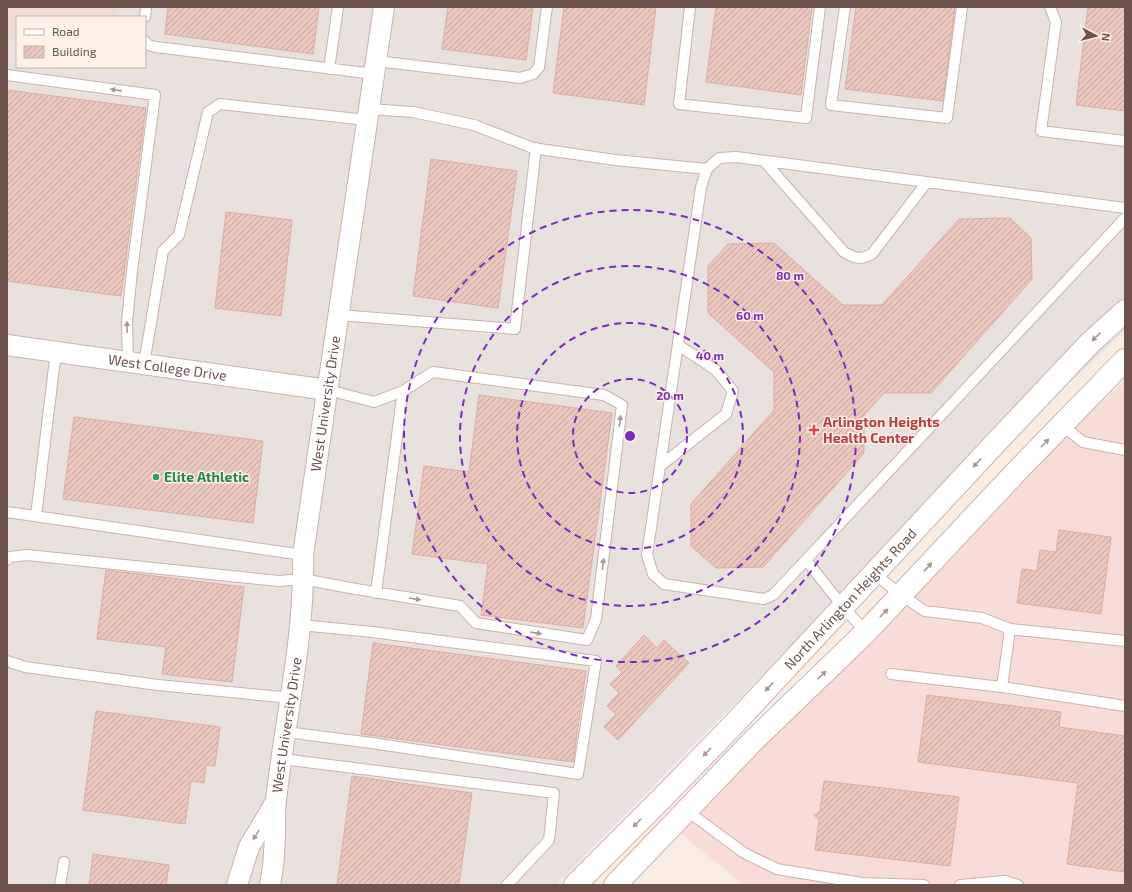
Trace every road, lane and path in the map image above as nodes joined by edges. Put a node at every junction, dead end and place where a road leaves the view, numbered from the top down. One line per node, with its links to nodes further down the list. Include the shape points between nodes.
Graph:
1 (338, 7): 11 (lane)
2 (384, 7): 10 (street, West University Drive)
3 (547, 7): 10 (lane, via 539,67 533,74 520,78)
4 (690, 7): 5 (lane, via 679,104 806,118)
5 (820, 7)
6 (845, 7): 7 (lane, via 831,105 947,118)
7 (962, 7)
8 (1050, 7): 14 (lane, via 1056,22 1042,131)
9 (146, 42): 11 (lane, via 148,45 156,47)
10 (375, 68): 11 (lane); 13 (street, West University Drive)
11 (329, 69)
12 (7, 75): 27 (lane, one-way to 12, via 127,322 155,95)
13 (368, 114): 15 (lane, via 413,112 474,125); 22 (street, West University Drive); 27 (lane, via 220,104 208,112 179,235 163,251)
14 (1125, 141)
15 (536, 148): 17 (lane, via 615,160); 22 (lane, via 515,329)
16 (764, 161): 17 (lane, via 736,157 719,158); 18 (lane); 18 (lane, via 844,252 854,258 864,258 872,254)
17 (707, 169): 24 (lane, via 701,187)
18 (928, 182): 19 (lane)
19 (1125, 208)
20 (1125, 218): 37 (lane)
21 (1125, 311): 38 (main road, North Arlington Heights Road, one-way to 38, via 1074,361)
22 (339, 315): 28 (street, West University Drive)
23 (7, 344): 25 (street, West College Drive)
24 (678, 345): 32 (lane); 32 (lane, via 716,370 733,391 726,414)
25 (56, 351): 27 (street, West College Drive); 34 (lane)
26 (1125, 360): 30 (main road, North Arlington Heights Road)
27 (136, 363): 28 (street, West College Drive)
28 (328, 390): 29 (lane, via 374,402); 35 (street, West University Drive)
29 (403, 391): 40 (lane); 40 (lane, one-way to 29, via 460,606 476,623 588,640 596,619 622,405 604,395 433,372)
30 (1062, 425): 31 (lane, via 1083,442); 41 (main road, North Arlington Heights Road, one-way to 30)
31 (1125, 450)
32 (660, 466): 37 (lane, via 647,555 653,574 664,584 764,599 773,594)
33 (7, 512): 34 (lane)
34 (36, 516): 35 (lane)
35 (303, 555): 39 (street, West University Drive)
36 (7, 560): 39 (lane, via 10,557 27,555 279,581)
37 (806, 560): 42 (lane)
38 (875, 574): 41 (lane); 42 (main road, North Arlington Heights Road)
39 (303, 579): 40 (lane); 43 (street, West University Drive)
40 (376, 592)
41 (902, 595): 44 (lane, via 926,611 982,618); 45 (main road, North Arlington Heights Road, one-way to 41)
42 (844, 608): 45 (lane); 61 (main road, North Arlington Heights Road, one-way to 61, via 713,746)
43 (300, 625): 50 (street, West University Drive); 52 (lane, via 596,661 578,774)
44 (1010, 629): 46 (lane); 49 (lane)
45 (866, 632): 55 (main road, North Arlington Heights Road, one-way to 45)
46 (1125, 641)
47 (7, 661): 50 (lane, via 25,667 158,685)
48 (891, 674): 49 (lane)
49 (1002, 687): 51 (lane)
50 (291, 698): 52 (street, West University Drive)
51 (1125, 706)
52 (286, 732): 53 (street, West University Drive)
53 (282, 759): 54 (street, West University Drive); 60 (lane, via 554,793 549,840)
54 (276, 802): 58 (street, one-way to 58, via 248,847); 59 (street, West University Drive)
55 (686, 810): 62 (main road, North Arlington Heights Road); 63 (lane, via 744,853 777,870 862,883)
56 (64, 862): 57 (lane)
57 (60, 885)
58 (237, 885)
59 (270, 885)
60 (507, 885)
61 (574, 885)
62 (615, 885)
63 (924, 885)
64 (960, 885): 65 (lane, via 1006,880)
65 (1018, 885)

